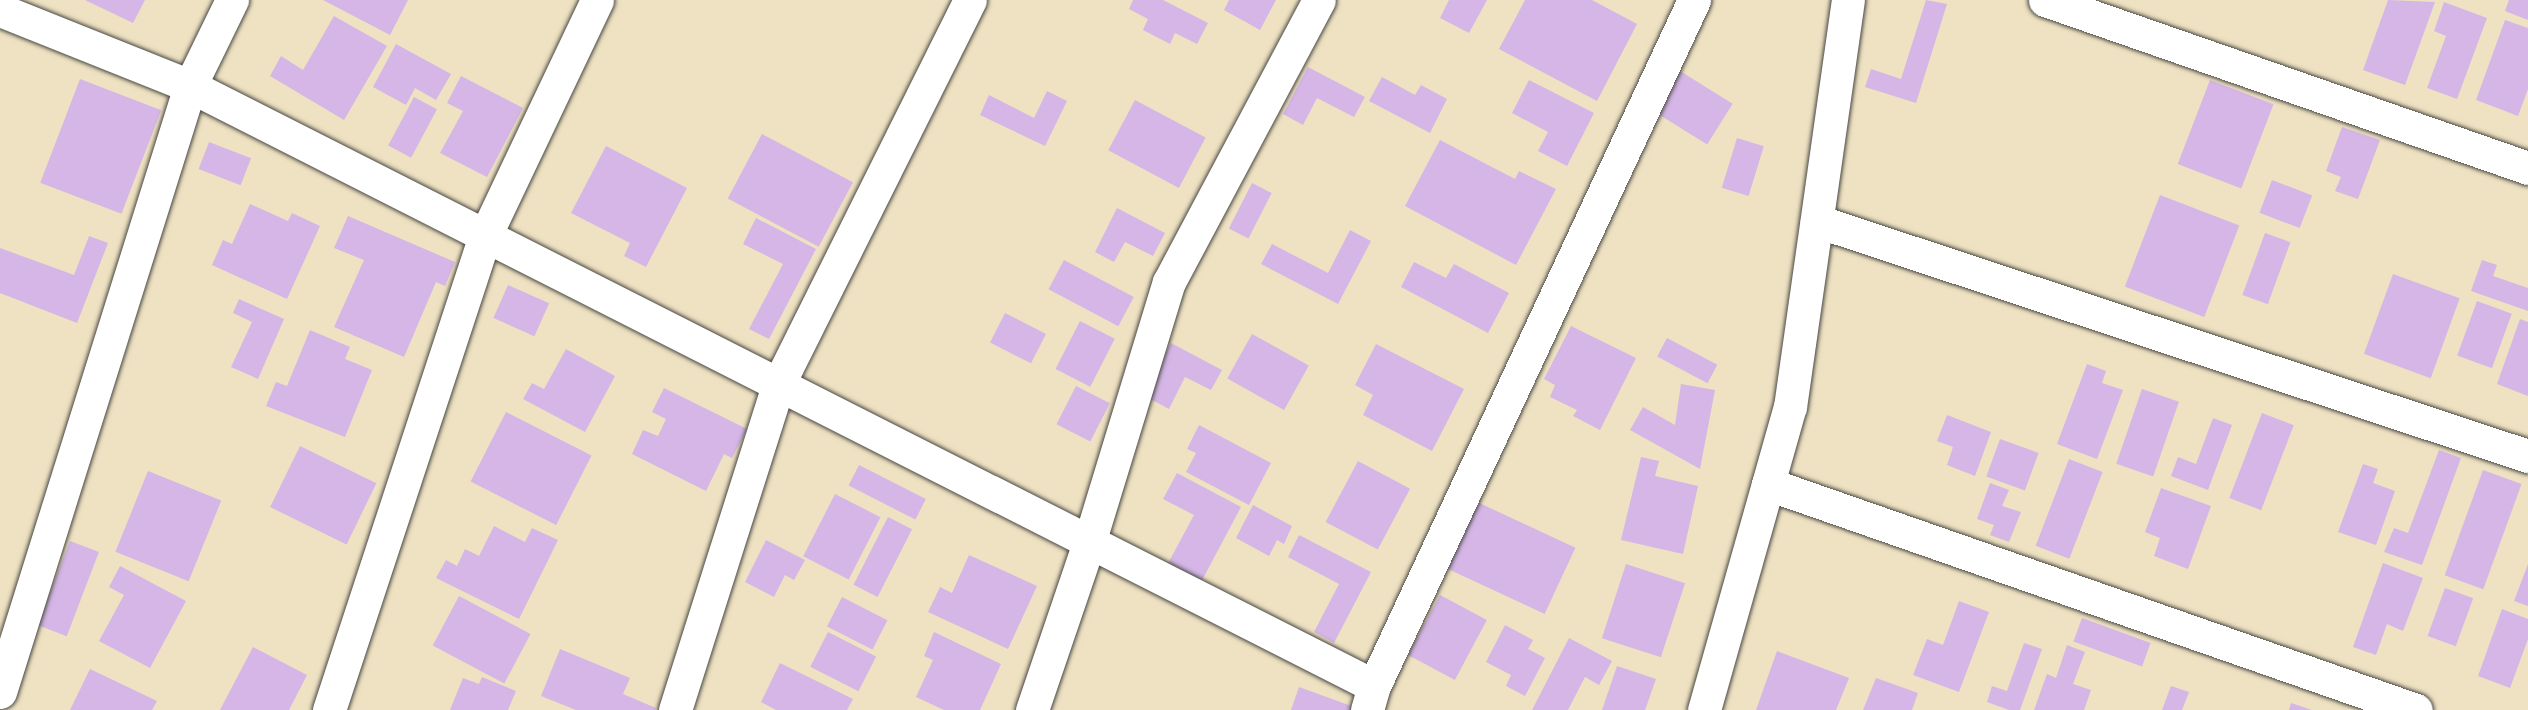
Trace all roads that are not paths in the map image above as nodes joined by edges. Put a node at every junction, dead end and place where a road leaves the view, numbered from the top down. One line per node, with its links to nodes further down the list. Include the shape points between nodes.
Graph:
1 (232, 0): 9 (street)
2 (597, 0): 12 (street)
3 (970, 0): 13 (street)
4 (1319, 0): 16 (street, via 1169,282)
5 (1694, 0): 18 (street)
6 (1848, 0): 11 (street)
7 (2045, 0): 10 (street)
8 (0, 10): 9 (street)
9 (190, 86): 12 (street); 17 (street)
10 (2528, 168)
11 (1817, 221): 14 (street); 15 (street, via 1790,407)
12 (485, 236): 13 (street); 19 (street)
13 (778, 385): 16 (street); 20 (street)
14 (2528, 456)
15 (1768, 484): 22 (street); 23 (street)
16 (1088, 543): 18 (street); 21 (street)
17 (0, 692)
18 (1370, 698)
19 (329, 710)
20 (676, 710)
21 (1032, 710)
22 (1704, 710)
23 (2416, 710)

